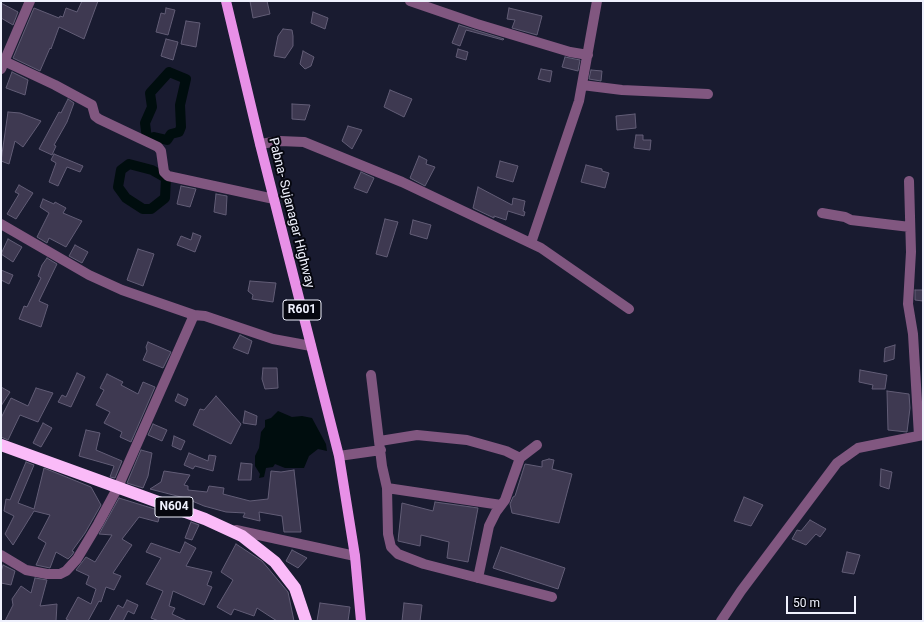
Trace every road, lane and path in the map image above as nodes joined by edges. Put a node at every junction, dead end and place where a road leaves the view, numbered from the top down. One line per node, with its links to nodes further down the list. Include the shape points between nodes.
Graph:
1 (30, 1): 6 (street)
2 (226, 1): 9 (main road, Pabna- Sujanagar Highway / R601)
3 (410, 1): 5 (street, via 477,24)
4 (597, 1): 5 (street)
5 (588, 56): 7 (street)
6 (3, 65): 11 (street, via 55,85 92,105 95,116 99,119 158,147 164,172 168,176)
7 (582, 86): 8 (street); 15 (street, via 580,101)
8 (708, 94)
9 (260, 144): 11 (main road, Pabna- Sujanagar Highway / R601); 15 (street, via 280,141 304,142 402,182)
10 (909, 181): 14 (street)
11 (274, 199): 18 (main road, Pabna- Sujanagar Highway / R601)
12 (822, 213): 14 (street, via 851,220)
13 (1, 224): 17 (street, via 89,275 122,290)
14 (910, 227): 20 (street, via 908,304 913,334)
15 (531, 243): 16 (street)
16 (629, 309)
17 (194, 315): 18 (street, via 205,316 273,339); 26 (street)
18 (311, 346): 24 (main road, Pabna- Sujanagar Highway / R601)
19 (371, 375): 22 (street)
20 (921, 436): 36 (street, via 858,448 837,463)
21 (1, 445): 26 (highway, N604)
22 (380, 445): 24 (street); 25 (street, via 417,435 467,440 506,451); 27 (street)
23 (538, 445): 25 (street)
24 (339, 456): 31 (main road, Pabna- Sujanagar Highway / R601)
25 (520, 458): 28 (street)
26 (118, 487): 29 (highway, N604); 30 (street, via 95,530 66,571 60,574 47,574 26,570)
27 (387, 488): 28 (street); 32 (street, via 388,534 391,547 398,554 424,564)
28 (501, 505): 32 (street, via 489,526)
29 (224, 528): 31 (street); 34 (highway, N604, via 242,536 275,562 295,588)
30 (1, 555)
31 (355, 556): 35 (main road, Pabna- Sujanagar Highway / R601)
32 (478, 578): 33 (street)
33 (552, 597)
34 (306, 621)
35 (361, 621)
36 (721, 621)

